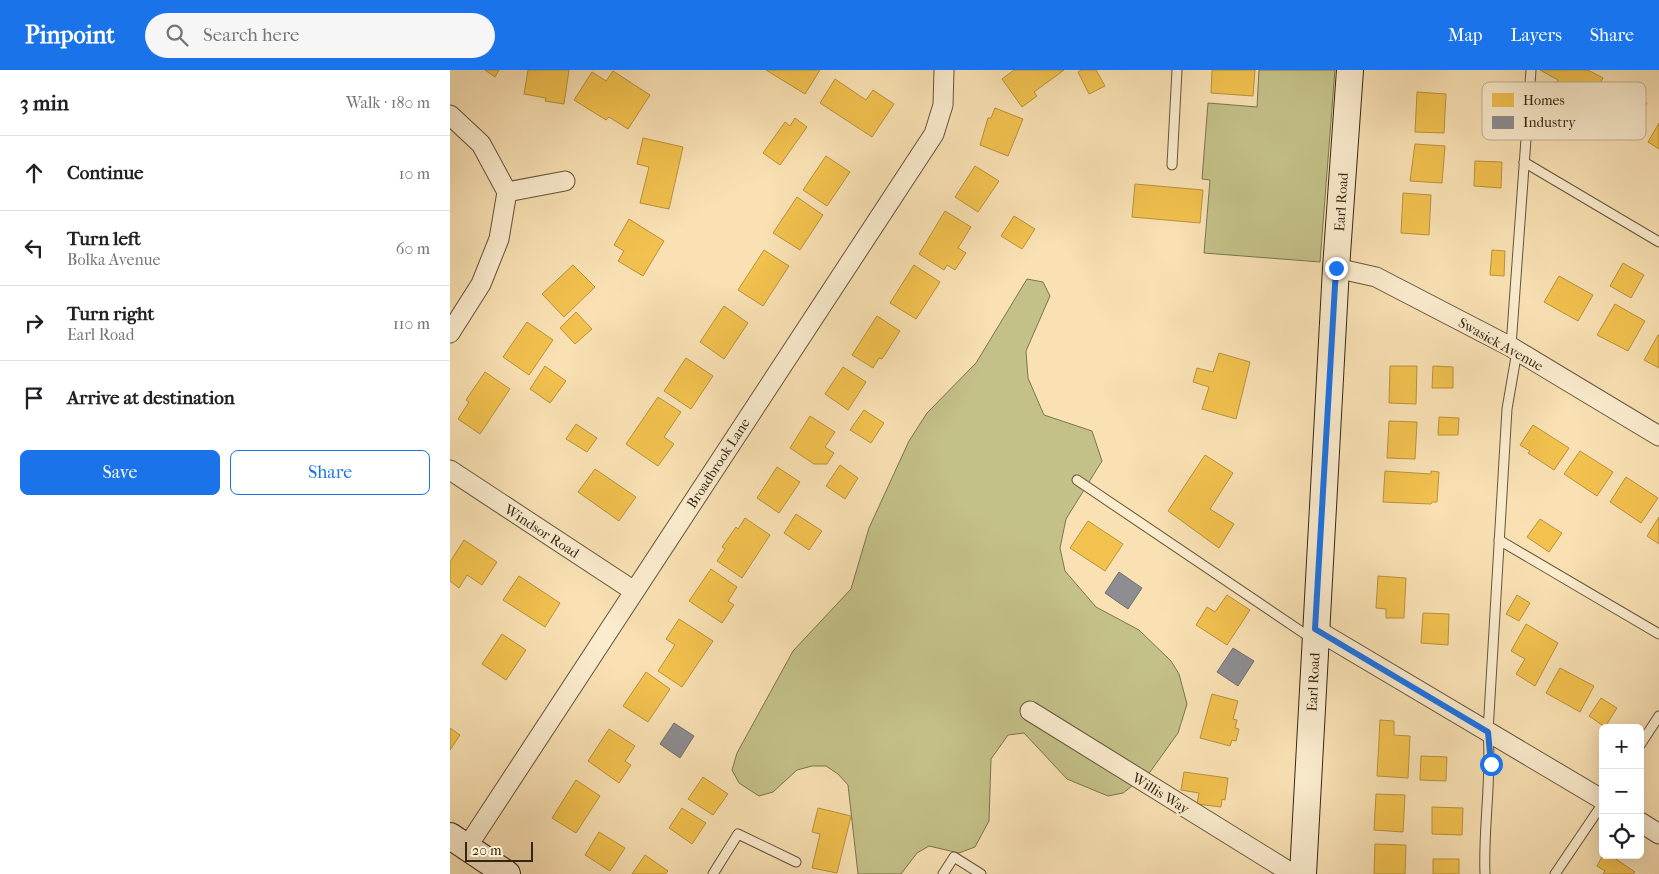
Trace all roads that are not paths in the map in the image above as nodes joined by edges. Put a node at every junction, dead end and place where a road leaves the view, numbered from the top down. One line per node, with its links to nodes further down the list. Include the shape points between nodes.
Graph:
1 (944, 70): 18 (street, Broadbrook Lane, via 942,105 934,134)
2 (1177, 70): 7 (lane)
3 (1350, 70): 11 (street, Earl Road)
4 (450, 115): 9 (street, via 481,144)
5 (1526, 140): 6 (lane)
6 (1524, 162): 10 (lane); 13 (lane)
7 (1172, 165)
8 (565, 181): 9 (street)
9 (507, 192): 12 (street, via 499,239 485,275)
10 (1659, 242)
11 (1336, 268): 13 (street, Swasick Avenue, via 1376,276); 20 (street, Earl Road)
12 (450, 333)
13 (1514, 349): 14 (street, Swasick Avenue); 17 (lane)
14 (1659, 436)
15 (450, 470): 18 (street, Windsor Road)
16 (1077, 480): 20 (lane)
17 (1499, 540): 19 (lane); 23 (lane)
18 (634, 591): 29 (street, Broadbrook Lane)
19 (1659, 634)
20 (1315, 635): 23 (street); 36 (street, Earl Road)
21 (1030, 711): 35 (street, Willis Way)
22 (1659, 716): 24 (lane)
23 (1488, 732): 25 (street); 37 (lane, via 1491,764)
24 (1644, 739)
25 (1599, 800)
26 (1599, 808): 38 (lane)
27 (1644, 825): 28 (street)
28 (1659, 834)
29 (459, 841): 31 (street)
30 (796, 862): 32 (lane, via 738,834)
31 (508, 874)
32 (713, 874)
33 (943, 874): 34 (lane, via 954,857)
34 (981, 874)
35 (1293, 874)
36 (1302, 874)
37 (1485, 874)
38 (1555, 874)

